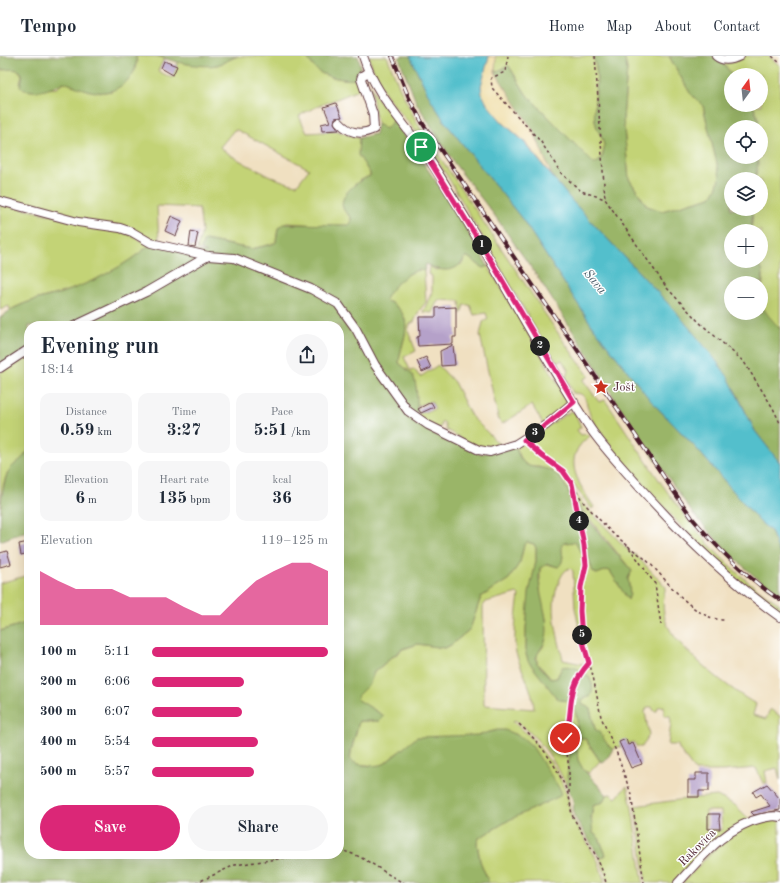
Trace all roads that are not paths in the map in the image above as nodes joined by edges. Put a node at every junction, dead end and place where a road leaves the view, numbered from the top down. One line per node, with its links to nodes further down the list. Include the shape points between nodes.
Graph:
1 (363, 56): 4 (street)
2 (716, 56): 3 (street, via 724,60)
3 (740, 56)
4 (368, 72): 5 (street, via 362,79 373,114 374,129 357,134 345,129); 11 (street, via 377,90 421,147 452,195)
5 (340, 122)
6 (0, 201): 7 (street, via 78,222 120,228 151,243)
7 (208, 256): 8 (street, via 146,292); 11 (street, via 234,258 311,289 338,304 356,329 375,365 408,411 428,425 478,450 490,452 524,440)
8 (85, 321)
9 (24, 352): 10 (street)
10 (0, 368)
11 (574, 402): 12 (street, via 591,429 659,510 726,575)
12 (780, 617)
13 (780, 817): 14 (street, Rakovica, via 756,819 733,829)
14 (678, 883)

